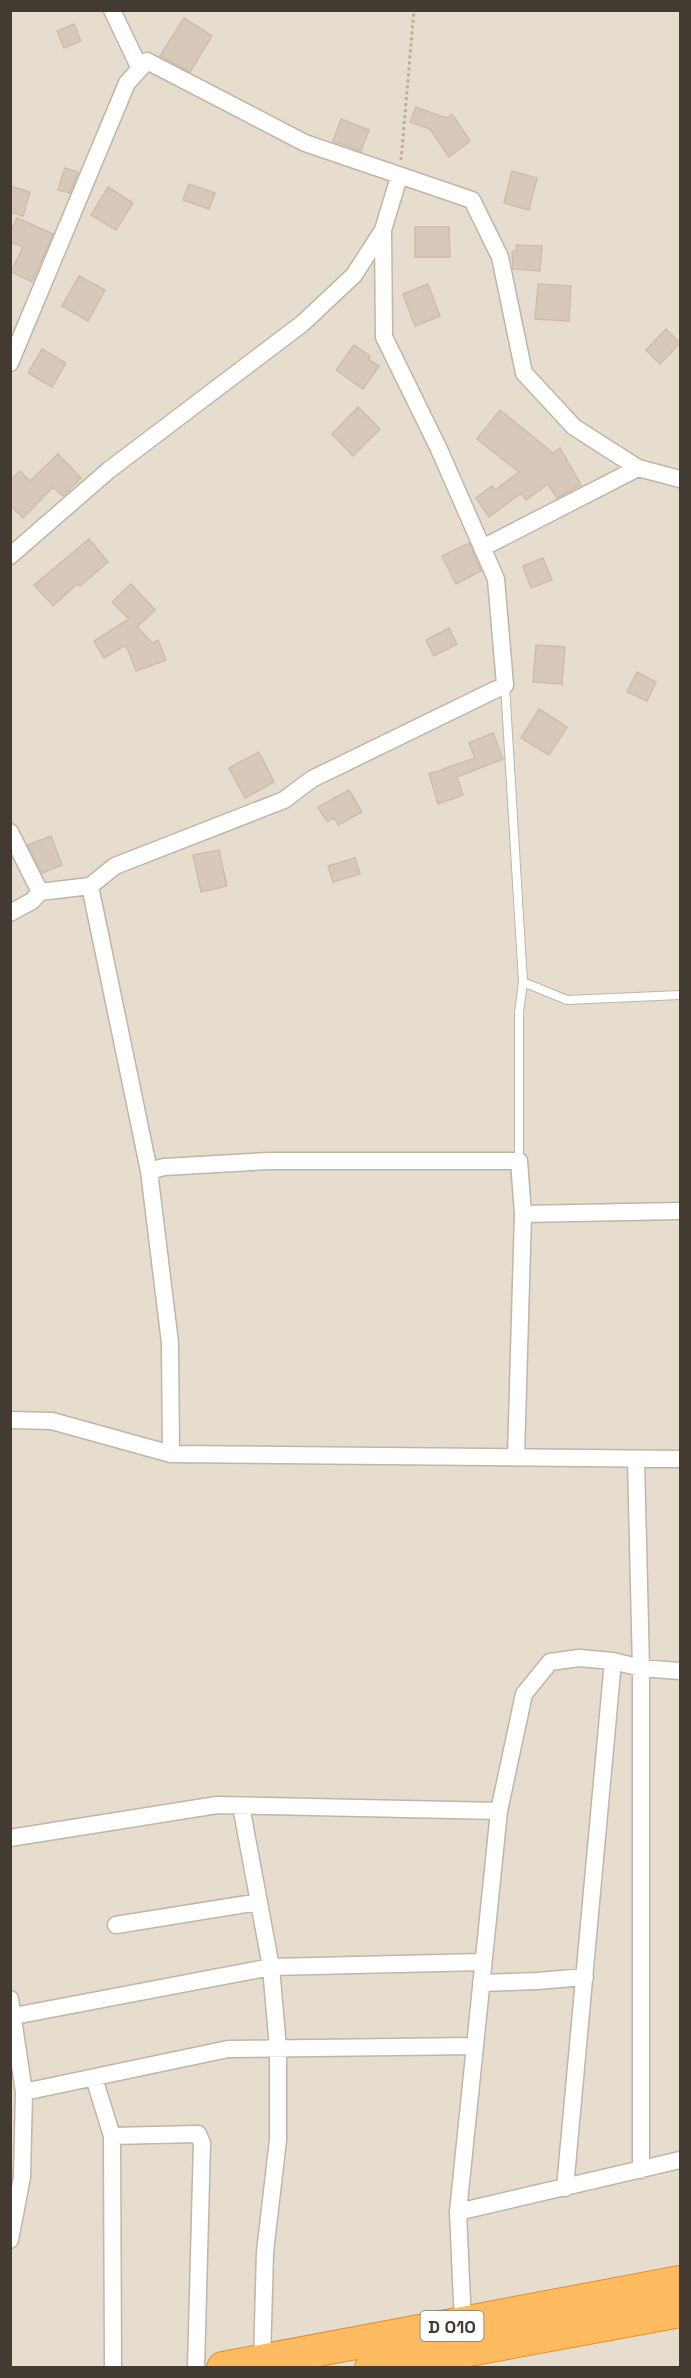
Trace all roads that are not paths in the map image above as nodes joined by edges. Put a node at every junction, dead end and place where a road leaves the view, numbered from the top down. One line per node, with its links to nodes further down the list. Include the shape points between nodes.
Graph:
1 (112, 10): 2 (street)
2 (140, 69): 3 (street, via 147,62 305,143); 5 (street, via 127,83)
3 (399, 177): 4 (street); 6 (street, via 472,200 500,257 524,373 574,427)
4 (383, 230): 8 (street, via 384,337); 9 (street, via 354,275 303,323 109,470)
5 (10, 363)
6 (638, 468): 7 (street); 8 (street)
7 (681, 479)
8 (482, 548): 10 (street, via 496,579)
9 (10, 556)
10 (505, 685): 12 (street, via 312,779 284,800 115,867); 15 (lane)
11 (10, 831): 13 (street)
12 (90, 886): 13 (street); 18 (street)
13 (40, 892): 14 (street)
14 (10, 913)
15 (523, 982): 16 (lane, via 567,1000); 17 (lane, via 519,1013)
16 (681, 995)
17 (519, 1161): 18 (street, via 269,1161); 20 (street)
18 (148, 1171): 22 (street, via 170,1343)
19 (681, 1211): 20 (street)
20 (523, 1214): 23 (street)
21 (10, 1420): 22 (street, via 52,1421)
22 (171, 1454): 23 (street)
23 (516, 1456): 25 (street)
24 (681, 1459): 25 (street)
25 (636, 1460): 27 (street)
26 (613, 1661): 27 (street); 30 (street, via 579,1658 550,1662 524,1694); 36 (street)
27 (640, 1668): 28 (street); 46 (street)
28 (681, 1671)
29 (241, 1806): 30 (street); 31 (street, via 217,1805); 32 (street)
30 (499, 1811): 34 (street)
31 (10, 1838)
32 (259, 1902): 33 (street); 35 (street)
33 (117, 1925)
34 (483, 1962): 35 (street); 37 (street)
35 (272, 1967): 39 (street); 41 (street)
36 (585, 1977): 37 (street); 47 (street)
37 (481, 1983): 40 (street)
38 (10, 1999): 39 (street)
39 (14, 2016): 43 (street)
40 (475, 2046): 41 (street); 48 (street)
41 (278, 2048): 42 (street, via 228,2049); 53 (street, via 278,2140 265,2252)
42 (94, 2078): 43 (street); 44 (street)
43 (24, 2092): 49 (street, via 22,2177)
44 (112, 2136): 54 (street); 55 (street, via 198,2134 202,2143)
45 (681, 2160): 46 (street)
46 (641, 2169): 47 (street)
47 (565, 2188): 48 (street)
48 (458, 2212): 52 (street)
49 (10, 2240)
50 (681, 2282): 52 (highway, D 010)
51 (681, 2311): 57 (highway, D 010)
52 (463, 2324): 53 (highway, D 010)
53 (262, 2361): 56 (highway, D 010)
54 (113, 2367)
55 (196, 2367)
56 (223, 2367)
57 (371, 2367)

